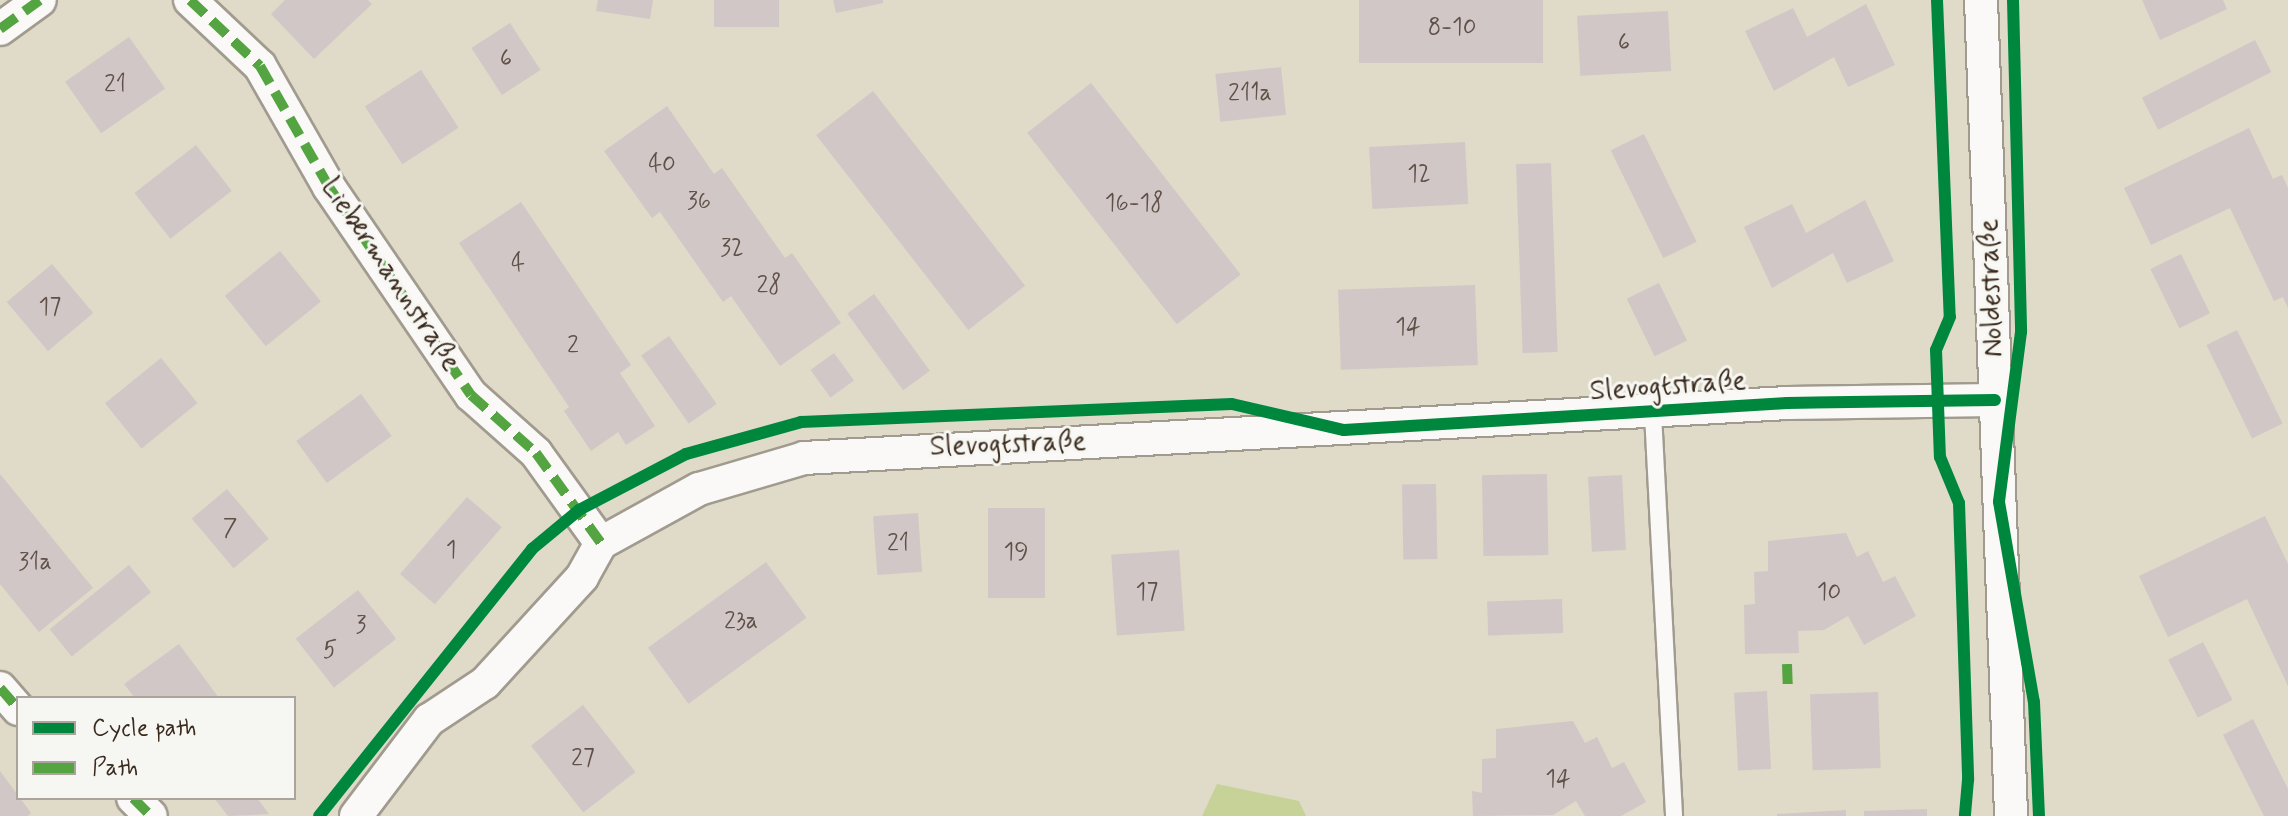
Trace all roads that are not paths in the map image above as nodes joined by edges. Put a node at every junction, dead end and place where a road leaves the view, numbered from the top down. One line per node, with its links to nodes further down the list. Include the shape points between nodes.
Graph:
1 (40, 0): 4 (street)
2 (190, 0): 7 (street, Liebermannstraße, via 260,66 329,187 471,395 536,453)
3 (1981, 0): 5 (street, Noldestraße)
4 (0, 29)
5 (1995, 400): 6 (street, Slevogtstraße, via 1787,403); 14 (street, Noldestraße)
6 (1653, 414): 7 (street, Slevogtstraße, via 804,458 699,489); 13 (lane)
7 (601, 543): 12 (street, via 582,577 485,683 429,720)
8 (0, 688): 9 (street)
9 (16, 707)
10 (135, 800): 11 (street)
11 (151, 816)
12 (356, 816)
13 (1674, 816)
14 (2011, 816)

